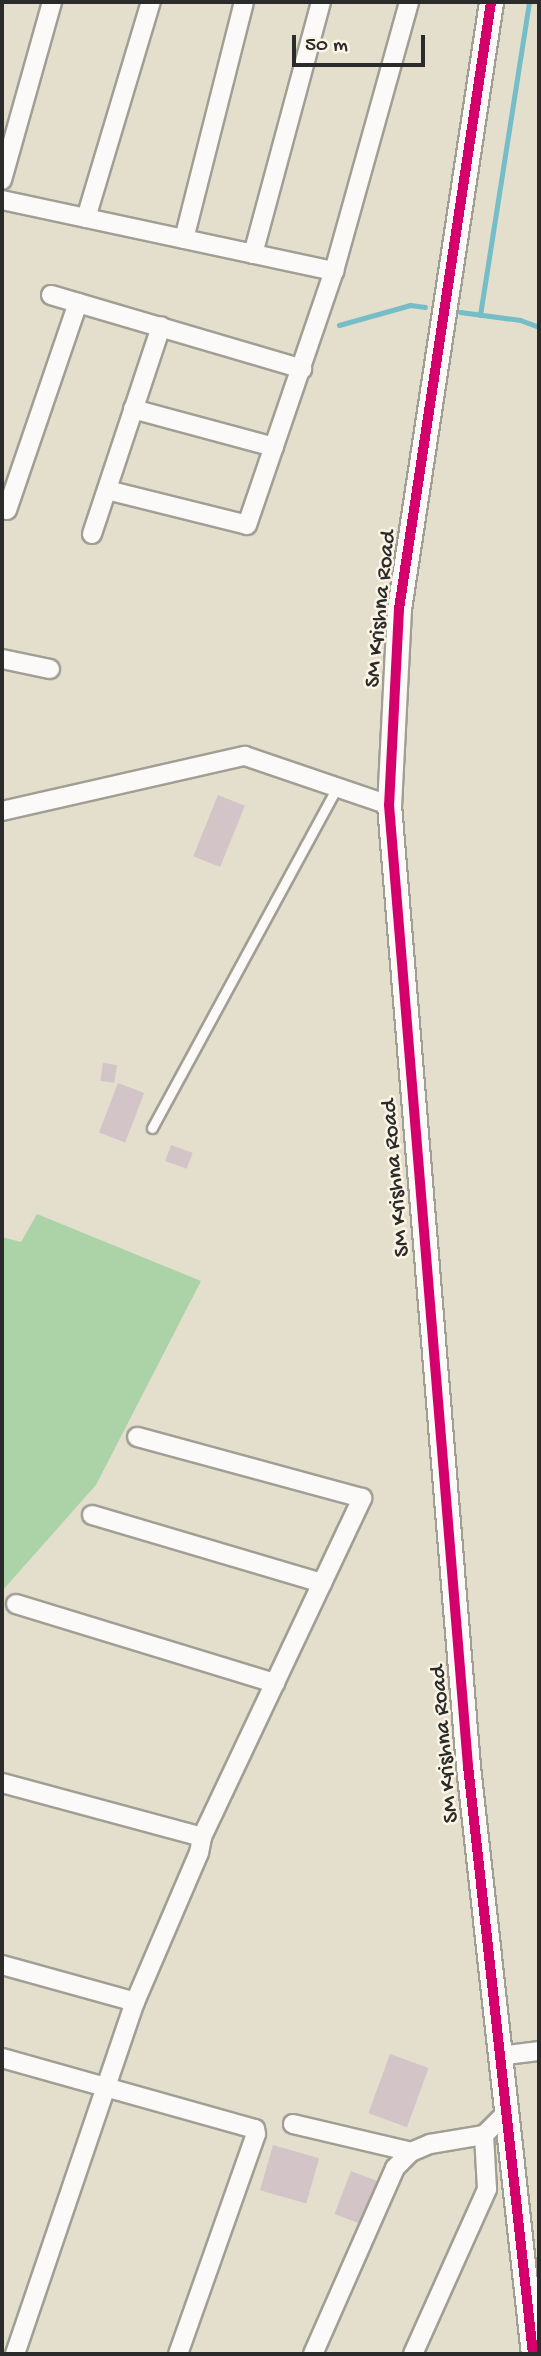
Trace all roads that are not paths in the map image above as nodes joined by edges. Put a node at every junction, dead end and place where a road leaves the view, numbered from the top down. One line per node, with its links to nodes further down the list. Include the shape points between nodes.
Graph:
1 (52, 2): 7 (street)
2 (151, 2): 9 (street)
3 (244, 2): 10 (street)
4 (409, 2): 12 (street)
5 (491, 2): 25 (street, SM Krishna Road, via 399,609)
6 (316, 4): 11 (street)
7 (2, 180)
8 (2, 201): 9 (street)
9 (86, 218): 10 (street)
10 (184, 239): 11 (street)
11 (253, 254): 12 (street)
12 (334, 271): 16 (street)
13 (51, 295): 14 (street)
14 (78, 303): 15 (street); 20 (street)
15 (161, 326): 16 (street); 17 (street)
16 (302, 369): 18 (street)
17 (133, 410): 18 (street); 19 (street)
18 (274, 447): 19 (street, via 247,524)
19 (107, 489): 21 (street)
20 (7, 510)
21 (92, 534)
22 (2, 659): 23 (street)
23 (50, 669)
24 (337, 787): 25 (street); 26 (street, via 245,756); 27 (lane)
25 (389, 805): 38 (street, SM Krishna Road, via 464,1724)
26 (2, 811)
27 (152, 1128)
28 (137, 1437): 30 (street, via 362,1497)
29 (92, 1515): 30 (street)
30 (322, 1583): 32 (street)
31 (16, 1604): 32 (street)
32 (275, 1683): 34 (street)
33 (2, 1783): 34 (street)
34 (202, 1837): 36 (street)
35 (2, 1965): 36 (street)
36 (135, 2002): 40 (street)
37 (539, 2051): 38 (street)
38 (499, 2056): 41 (street, SM Krishna Road)
39 (2, 2058): 40 (street)
40 (107, 2085): 45 (street); 46 (street, via 256,2129)
41 (505, 2114): 43 (street); 49 (street, SM Krishna Road)
42 (293, 2124): 44 (street)
43 (484, 2135): 44 (street, via 452,2138); 48 (street, via 487,2189)
44 (411, 2152): 47 (street, via 395,2168)
45 (15, 2354)
46 (178, 2354)
47 (313, 2354)
48 (412, 2354)
49 (533, 2354)

